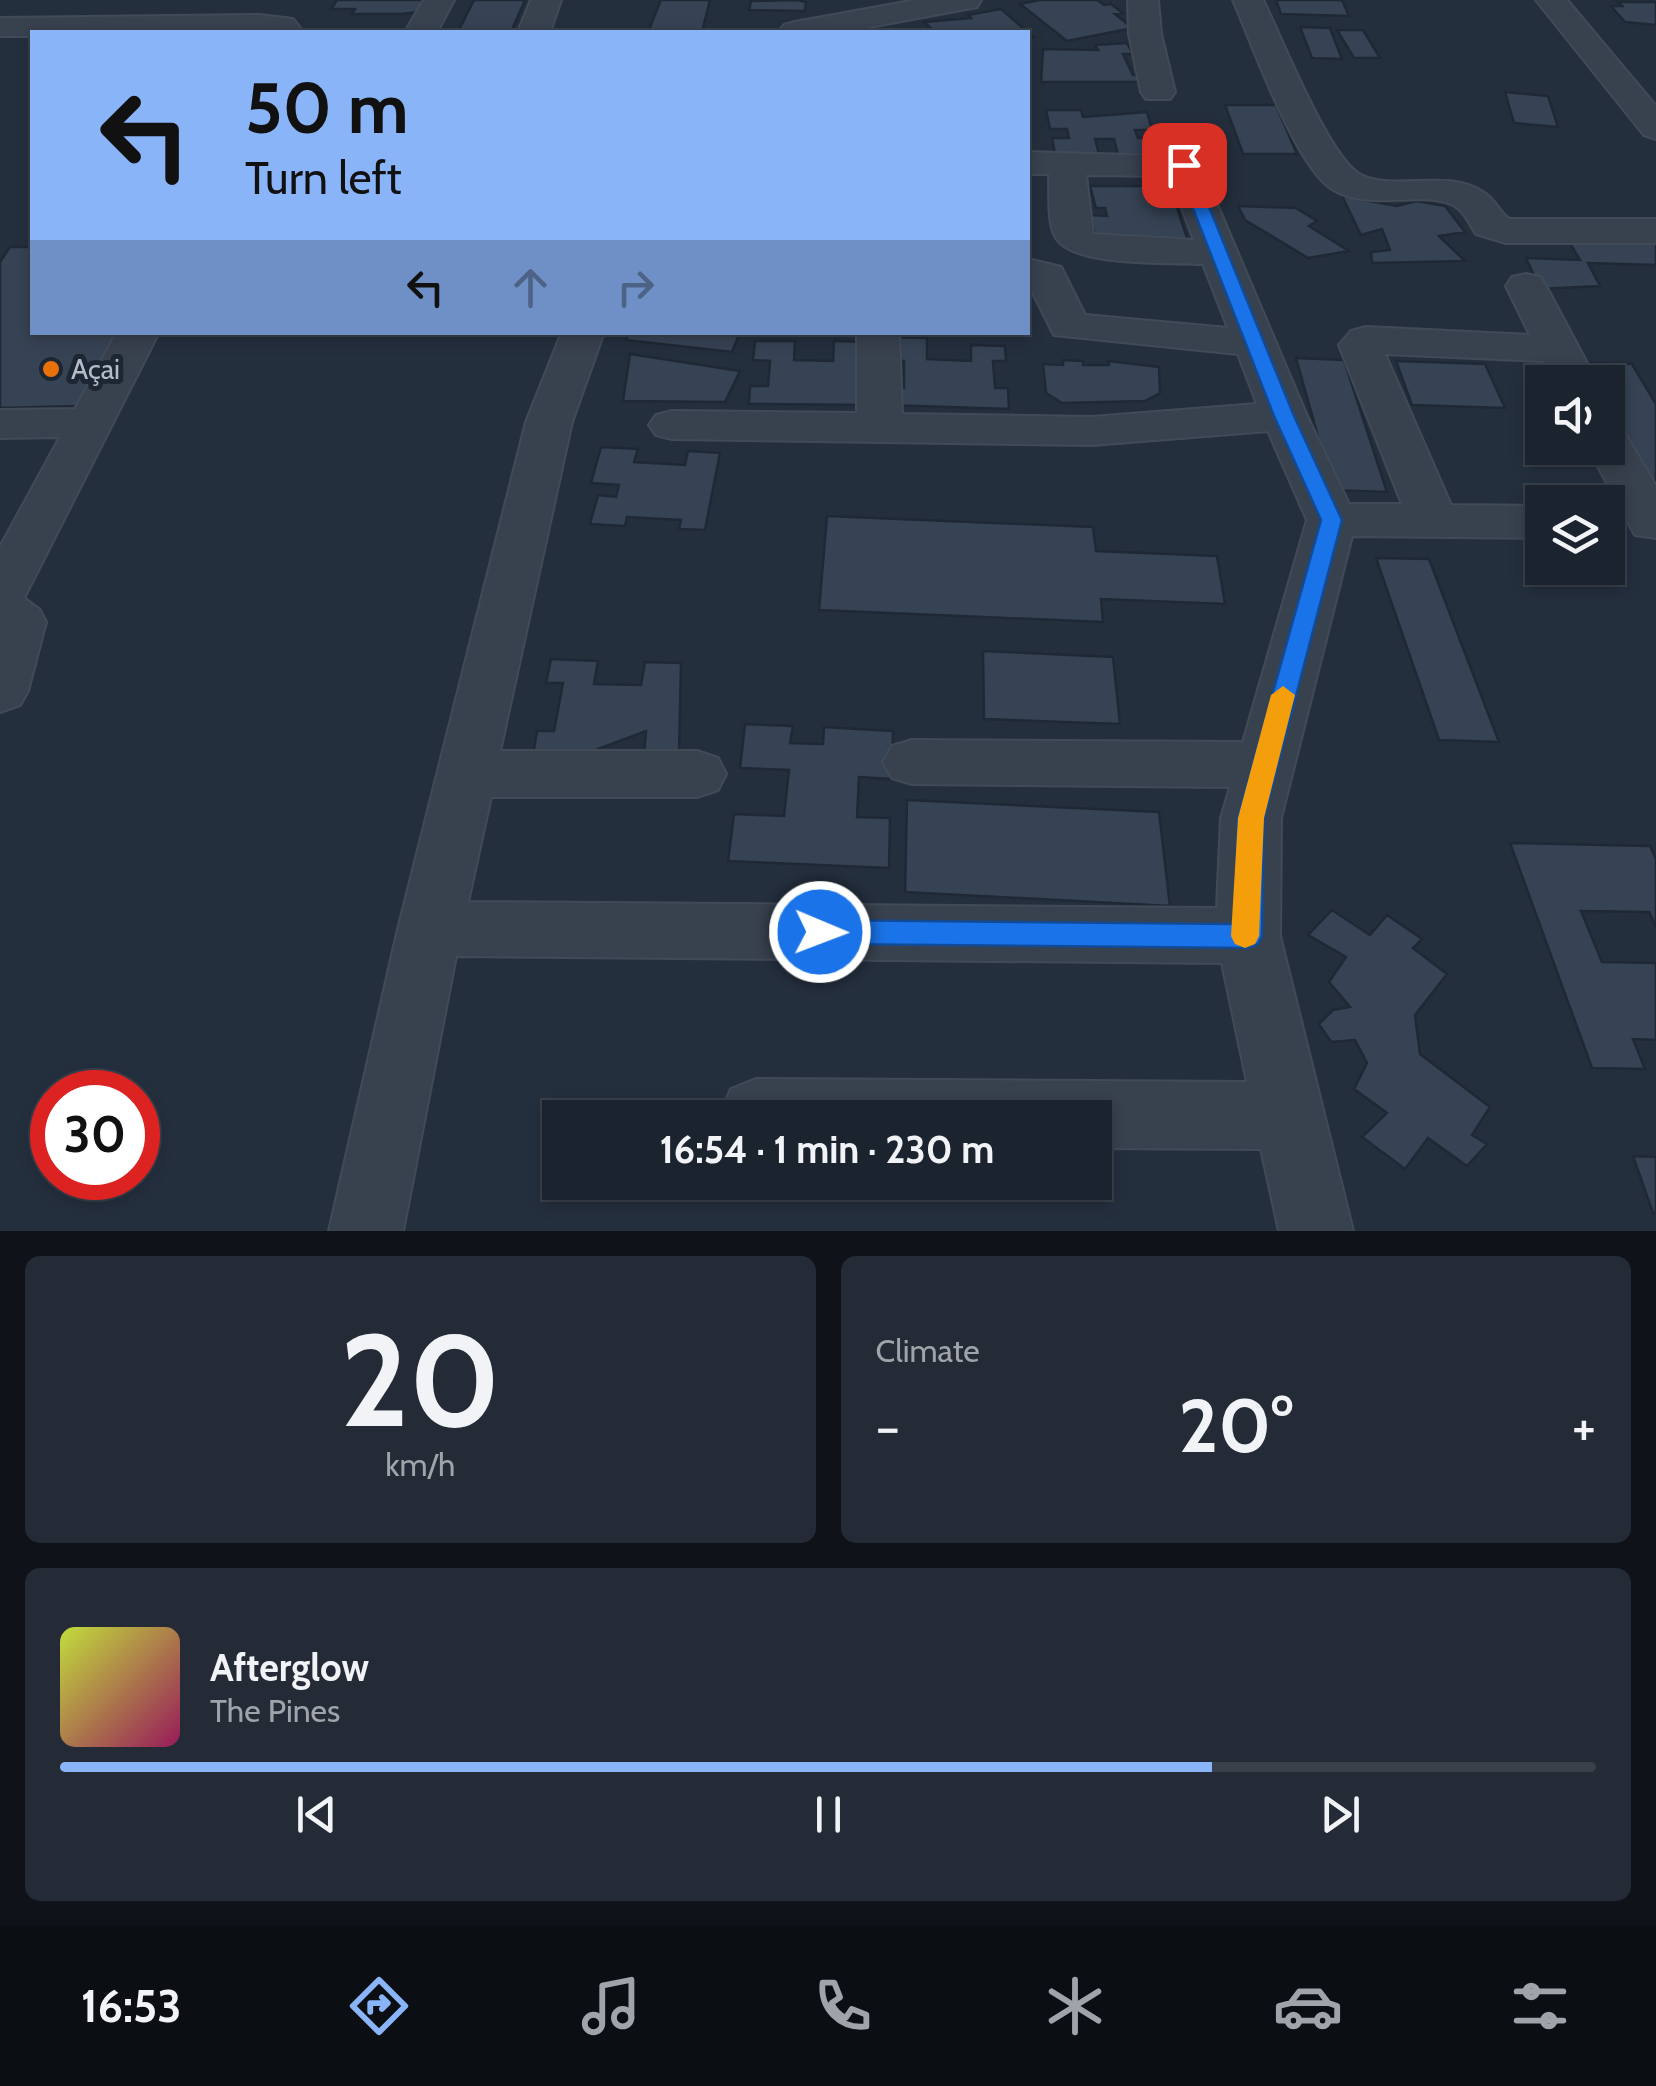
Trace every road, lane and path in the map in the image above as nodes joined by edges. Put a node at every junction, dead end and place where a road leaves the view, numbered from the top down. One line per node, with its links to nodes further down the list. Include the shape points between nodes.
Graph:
1 (439, 0): 9 (street)
2 (546, 0): 10 (street)
3 (966, 0): 11 (street)
4 (1142, 0): 12 (street)
5 (1248, 0): 15 (street, via 1306,123 1345,182 1462,194 1478,201 1490,226 1506,230)
6 (1551, 0): 13 (street)
7 (289, 20): 8 (street)
8 (0, 27)
9 (422, 30)
10 (535, 30)
11 (806, 30)
12 (1158, 92)
13 (1656, 128)
14 (1047, 163): 16 (street, via 1079,242); 16 (street, via 1184,165)
15 (1656, 231)
16 (1219, 253): 22 (street)
17 (1030, 272): 22 (street, via 1047,276 1069,326)
18 (1526, 286): 24 (street)
19 (136, 335): 26 (street)
20 (581, 335): 40 (street, via 549,422)
21 (878, 335): 29 (street)
22 (1255, 343): 25 (street)
23 (1558, 365): 32 (street, via 1366,340 1360,345)
24 (1566, 365)
25 (1284, 416): 29 (street, via 1092,430); 31 (street)
26 (90, 423): 27 (street); 35 (street)
27 (0, 424)
28 (672, 425): 29 (street)
29 (880, 426)
30 (1617, 465): 34 (street)
31 (1332, 520): 32 (street); 39 (street)
32 (1433, 521): 33 (street)
33 (1525, 522)
34 (1638, 523)
35 (0, 595)
36 (0, 607): 37 (street, via 20,622)
37 (0, 691)
38 (912, 762): 39 (street)
39 (1264, 766): 43 (street, via 1251,818)
40 (466, 774): 41 (street); 42 (street)
41 (697, 774)
42 (430, 929): 43 (street); 46 (street)
43 (1248, 936): 45 (street)
44 (1112, 1115): 45 (street)
45 (1290, 1116): 47 (street)
46 (366, 1231)
47 (1316, 1231)

